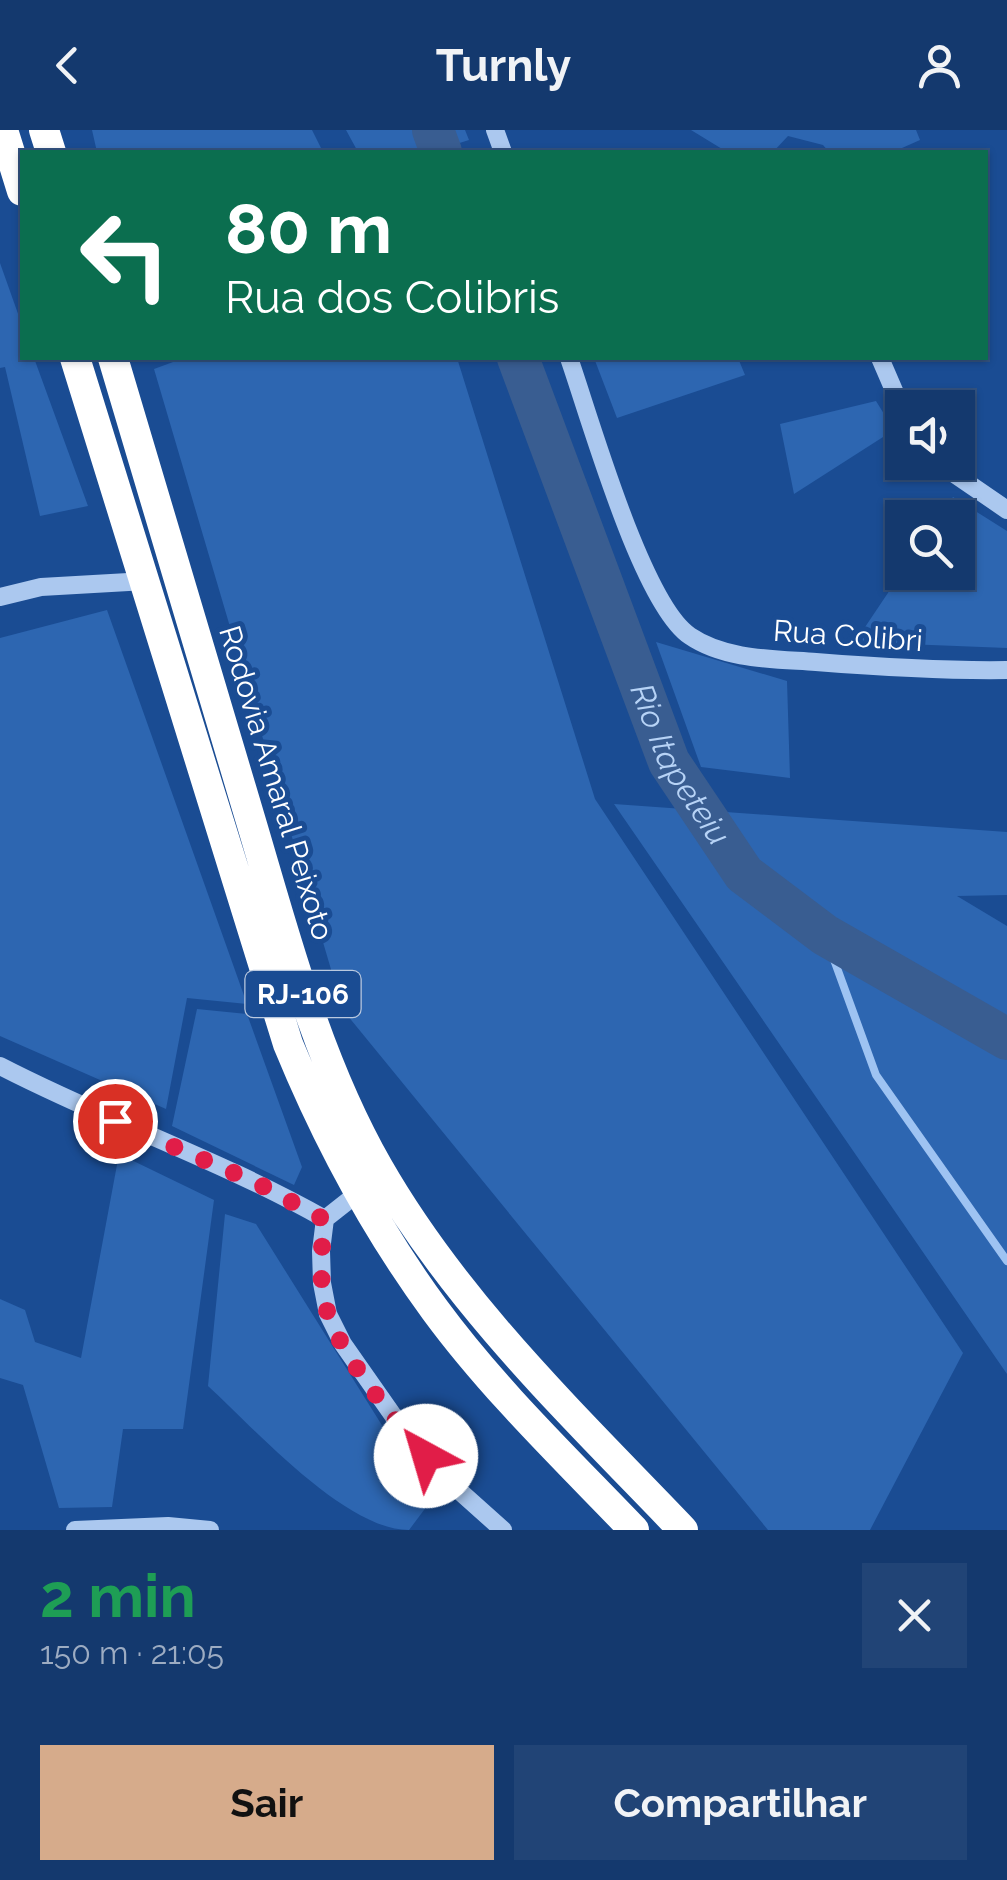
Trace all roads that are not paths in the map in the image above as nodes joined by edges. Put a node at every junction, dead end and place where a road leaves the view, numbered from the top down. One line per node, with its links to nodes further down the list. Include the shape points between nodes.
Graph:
1 (3, 130): 2 (highway)
2 (20, 185)
3 (76, 360): 10 (highway, RJ-106)
4 (570, 360): 12 (street, Rua Colibri, via 638,555 658,598 690,636 748,656 923,671)
5 (881, 360): 7 (street)
6 (118, 361): 20 (highway, Rodovia Amaral Peixoto / RJ-106, via 274,900 314,1030 347,1107 378,1168 479,1311)
7 (894, 390)
8 (963, 480): 9 (street)
9 (1007, 510)
10 (146, 581): 11 (street); 14 (highway, RJ-106, via 288,1044)
11 (0, 597)
12 (1007, 670)
13 (0, 1066): 15 (street)
14 (358, 1193): 15 (street); 19 (highway, RJ-106, via 436,1312)
15 (325, 1220): 18 (street, via 322,1283 343,1344 406,1434)
16 (75, 1530): 17 (street)
17 (210, 1530)
18 (503, 1530)
19 (634, 1530)
20 (683, 1530)

